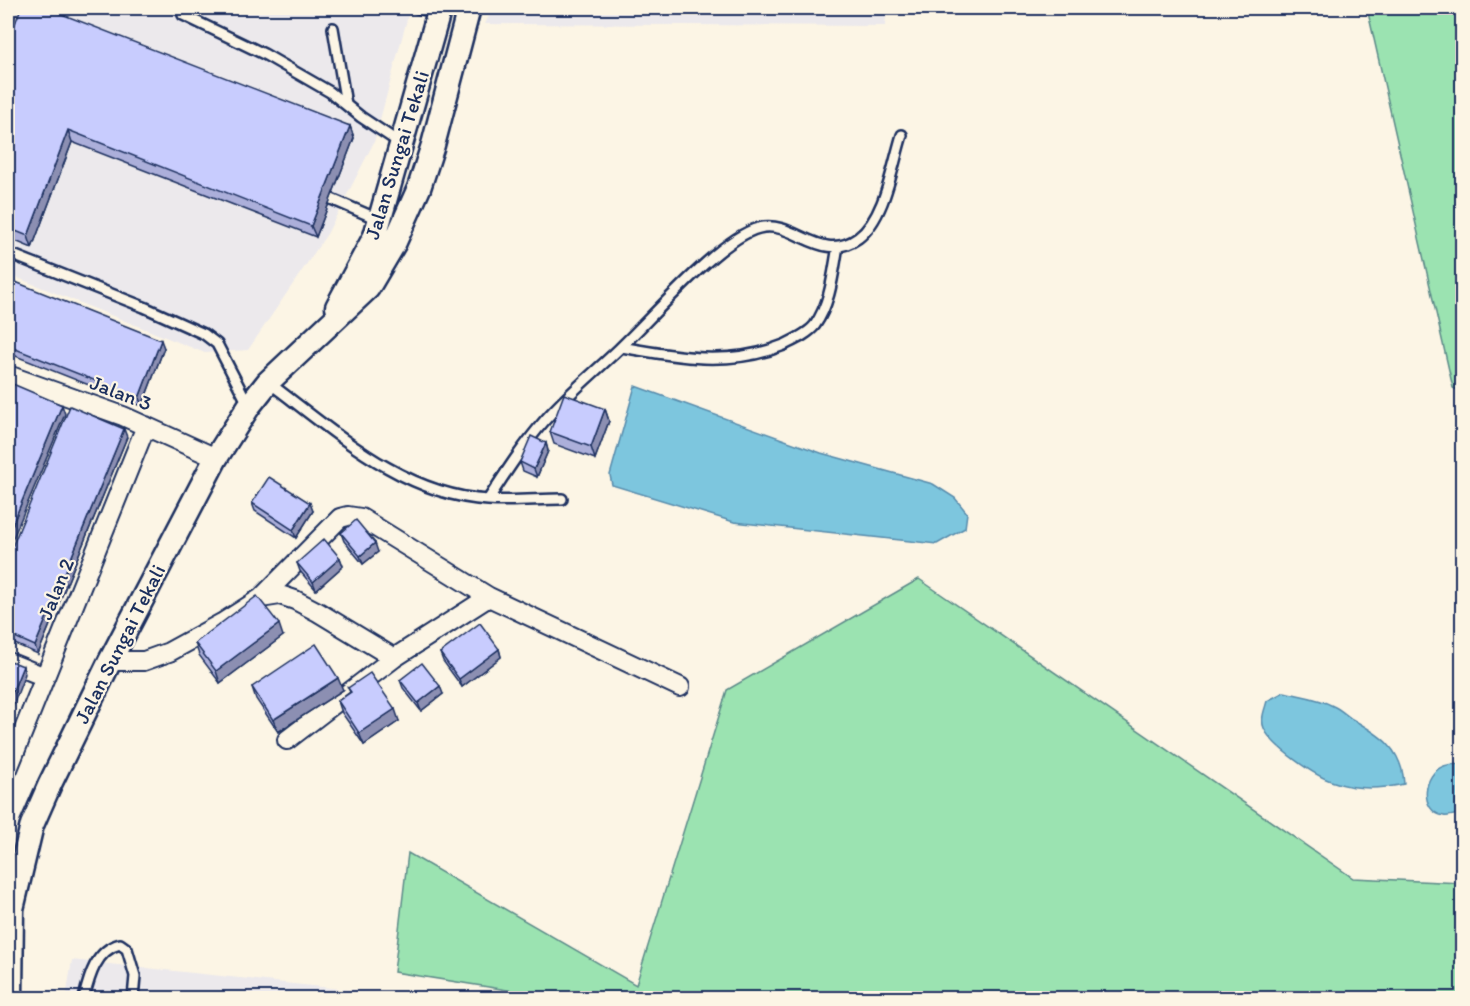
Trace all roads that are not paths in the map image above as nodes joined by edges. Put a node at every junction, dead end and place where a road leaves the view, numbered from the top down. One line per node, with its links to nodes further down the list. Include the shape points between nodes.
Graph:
1 (469, 8): 12 (street, Jalan Sungai Tekali, via 433,145 394,244 368,288)
2 (432, 9): 7 (street, Jalan Sungai Tekali)
3 (183, 15): 5 (lane, via 264,54)
4 (333, 28): 5 (lane)
5 (346, 104): 7 (lane)
6 (902, 135): 10 (lane, via 879,211 870,227 856,240)
7 (402, 145): 9 (street, Jalan Sungai Tekali)
8 (329, 198): 9 (lane)
9 (380, 220): 12 (street, Jalan Sungai Tekali, via 357,272)
10 (838, 246): 13 (lane, via 820,247 774,226 746,233 703,266); 13 (lane, via 829,295 814,326 795,340 765,353 728,358 682,358)
11 (8, 253): 16 (lane, via 204,334 217,344)
12 (324, 329): 15 (street, Jalan Sungai Tekali)
13 (621, 347): 20 (lane, via 547,418)
14 (8, 375): 17 (street, Jalan 3)
15 (268, 382): 16 (street, Jalan Sungai Tekali); 20 (lane, via 373,460 404,477 453,495)
16 (249, 406): 18 (street, Jalan Sungai Tekali)
17 (146, 426): 18 (street, Jalan 3); 26 (street, Jalan 2)
18 (216, 458): 24 (street, Jalan Sungai Tekali)
19 (562, 499): 20 (lane)
20 (488, 500)
21 (489, 597): 22 (street, via 361,518 348,516 340,518); 23 (street); 27 (street)
22 (261, 598): 23 (street, via 280,595 295,600); 24 (street, via 169,652 144,661)
23 (394, 658): 28 (street)
24 (110, 661): 30 (street, Jalan Sungai Tekali, via 32,825)
25 (8, 662): 26 (street)
26 (45, 677): 29 (street, Jalan 2)
27 (680, 687)
28 (287, 740)
29 (8, 769)
30 (10, 908): 31 (street, Jalan Sungai Tekali)
31 (11, 999)
32 (84, 999): 33 (lane, via 99,958 120,944 127,949 135,976)
33 (134, 999)

